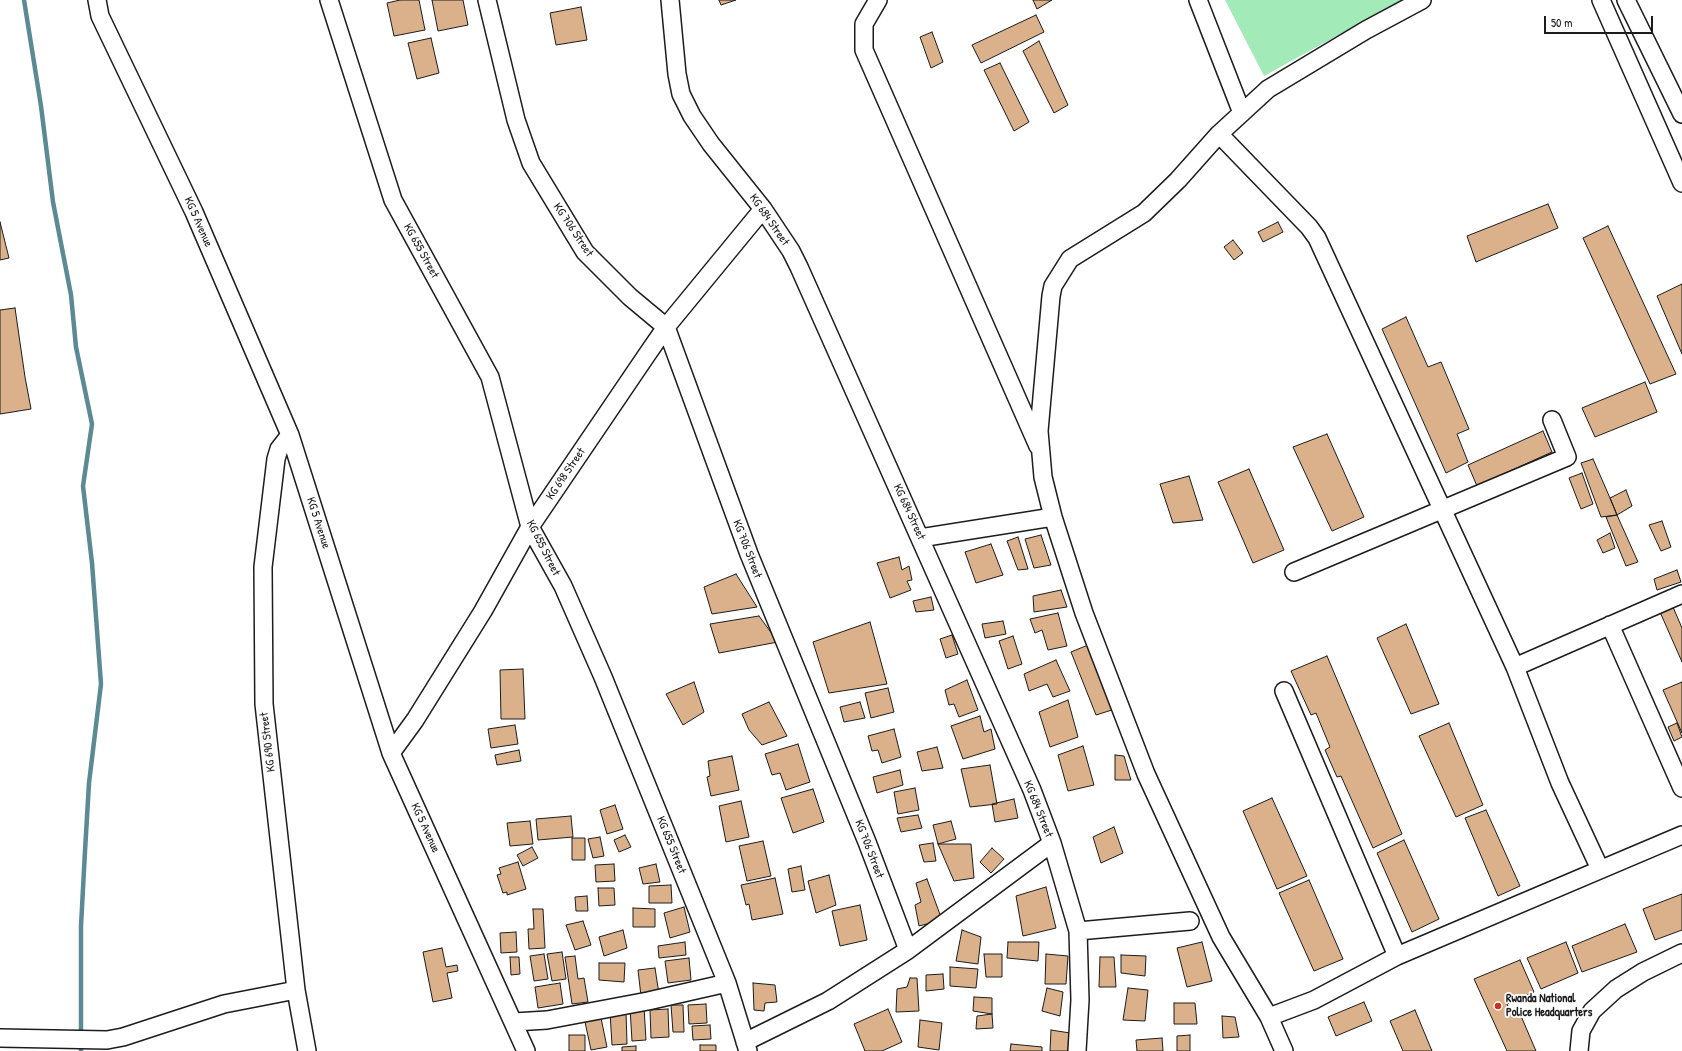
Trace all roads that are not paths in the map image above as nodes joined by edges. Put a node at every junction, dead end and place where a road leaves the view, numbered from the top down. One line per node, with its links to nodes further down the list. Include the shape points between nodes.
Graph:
1 (97, 0): 17 (street, KG 5 Avenue, via 100,16 194,212)
2 (329, 0): 21 (street, KG 655 Street, via 393,200 490,376)
3 (487, 0): 15 (street, KG 706 Street, via 516,120 532,163 585,252 630,297)
4 (670, 0): 14 (street, KG 684 Street, via 681,94 711,144)
5 (878, 0): 18 (street, via 864,24 864,50)
6 (1198, 0): 10 (street)
7 (1422, 0): 10 (street, via 1366,30 1268,89)
8 (1601, 0): 13 (street)
9 (1626, 0): 11 (street)
10 (1242, 113): 12 (street)
11 (1682, 114)
12 (1219, 134): 18 (street, via 1152,206 1134,220 1080,251 1070,259 1058,276 1051,296 1039,431); 19 (street, via 1317,238)
13 (1682, 183)
14 (763, 209): 15 (street, KG 698 Street); 22 (street, KG 684 Street, via 799,267)
15 (666, 327): 21 (street, KG 698 Street); 35 (street, KG 706 Street, via 749,554 867,842)
16 (1552, 420): 19 (street, via 1566,457)
17 (290, 435): 28 (street, KG 5 Avenue); 39 (street, KG 690 Street, via 279,449 276,459 263,567 264,704)
18 (1040, 452): 20 (street)
19 (1442, 511): 23 (street); 26 (street)
20 (1053, 517): 22 (street); 40 (street, via 1084,613 1146,774 1221,937)
21 (530, 527): 28 (street, KG 698 Street, via 483,611 415,720); 38 (street, KG 655 Street, via 563,586 603,677)
22 (920, 538): 31 (street, KG 684 Street, via 1032,790)
23 (1294, 572)
24 (1682, 594): 25 (street)
25 (1610, 625): 26 (street); 29 (street)
26 (1515, 667): 32 (street, via 1560,783)
27 (1284, 691): 37 (street)
28 (391, 753): 41 (street, KG 5 Avenue)
29 (1682, 788)
30 (1681, 838): 32 (street)
31 (1052, 843): 34 (street, KG 684 Street); 35 (street)
32 (1600, 869): 37 (street)
33 (1190, 921): 34 (street)
34 (1078, 931): 46 (street, KG 684 Street, via 1080,1000)
35 (908, 950): 43 (street, via 828,1001)
36 (1682, 953): 48 (street, via 1622,984 1597,1006 1580,1031)
37 (1397, 956): 40 (street, via 1314,1000)
38 (727, 983): 41 (street, via 547,1020); 43 (street, KG 655 Street)
39 (296, 990): 42 (street, via 224,1004 107,1040); 44 (street, KG 690 Street)
40 (1269, 1017): 47 (street)
41 (514, 1022): 45 (street, KG 5 Avenue)
42 (0, 1038)
43 (747, 1047)
44 (307, 1051)
45 (526, 1051)
46 (1076, 1051)
47 (1284, 1051)
48 (1579, 1051)

